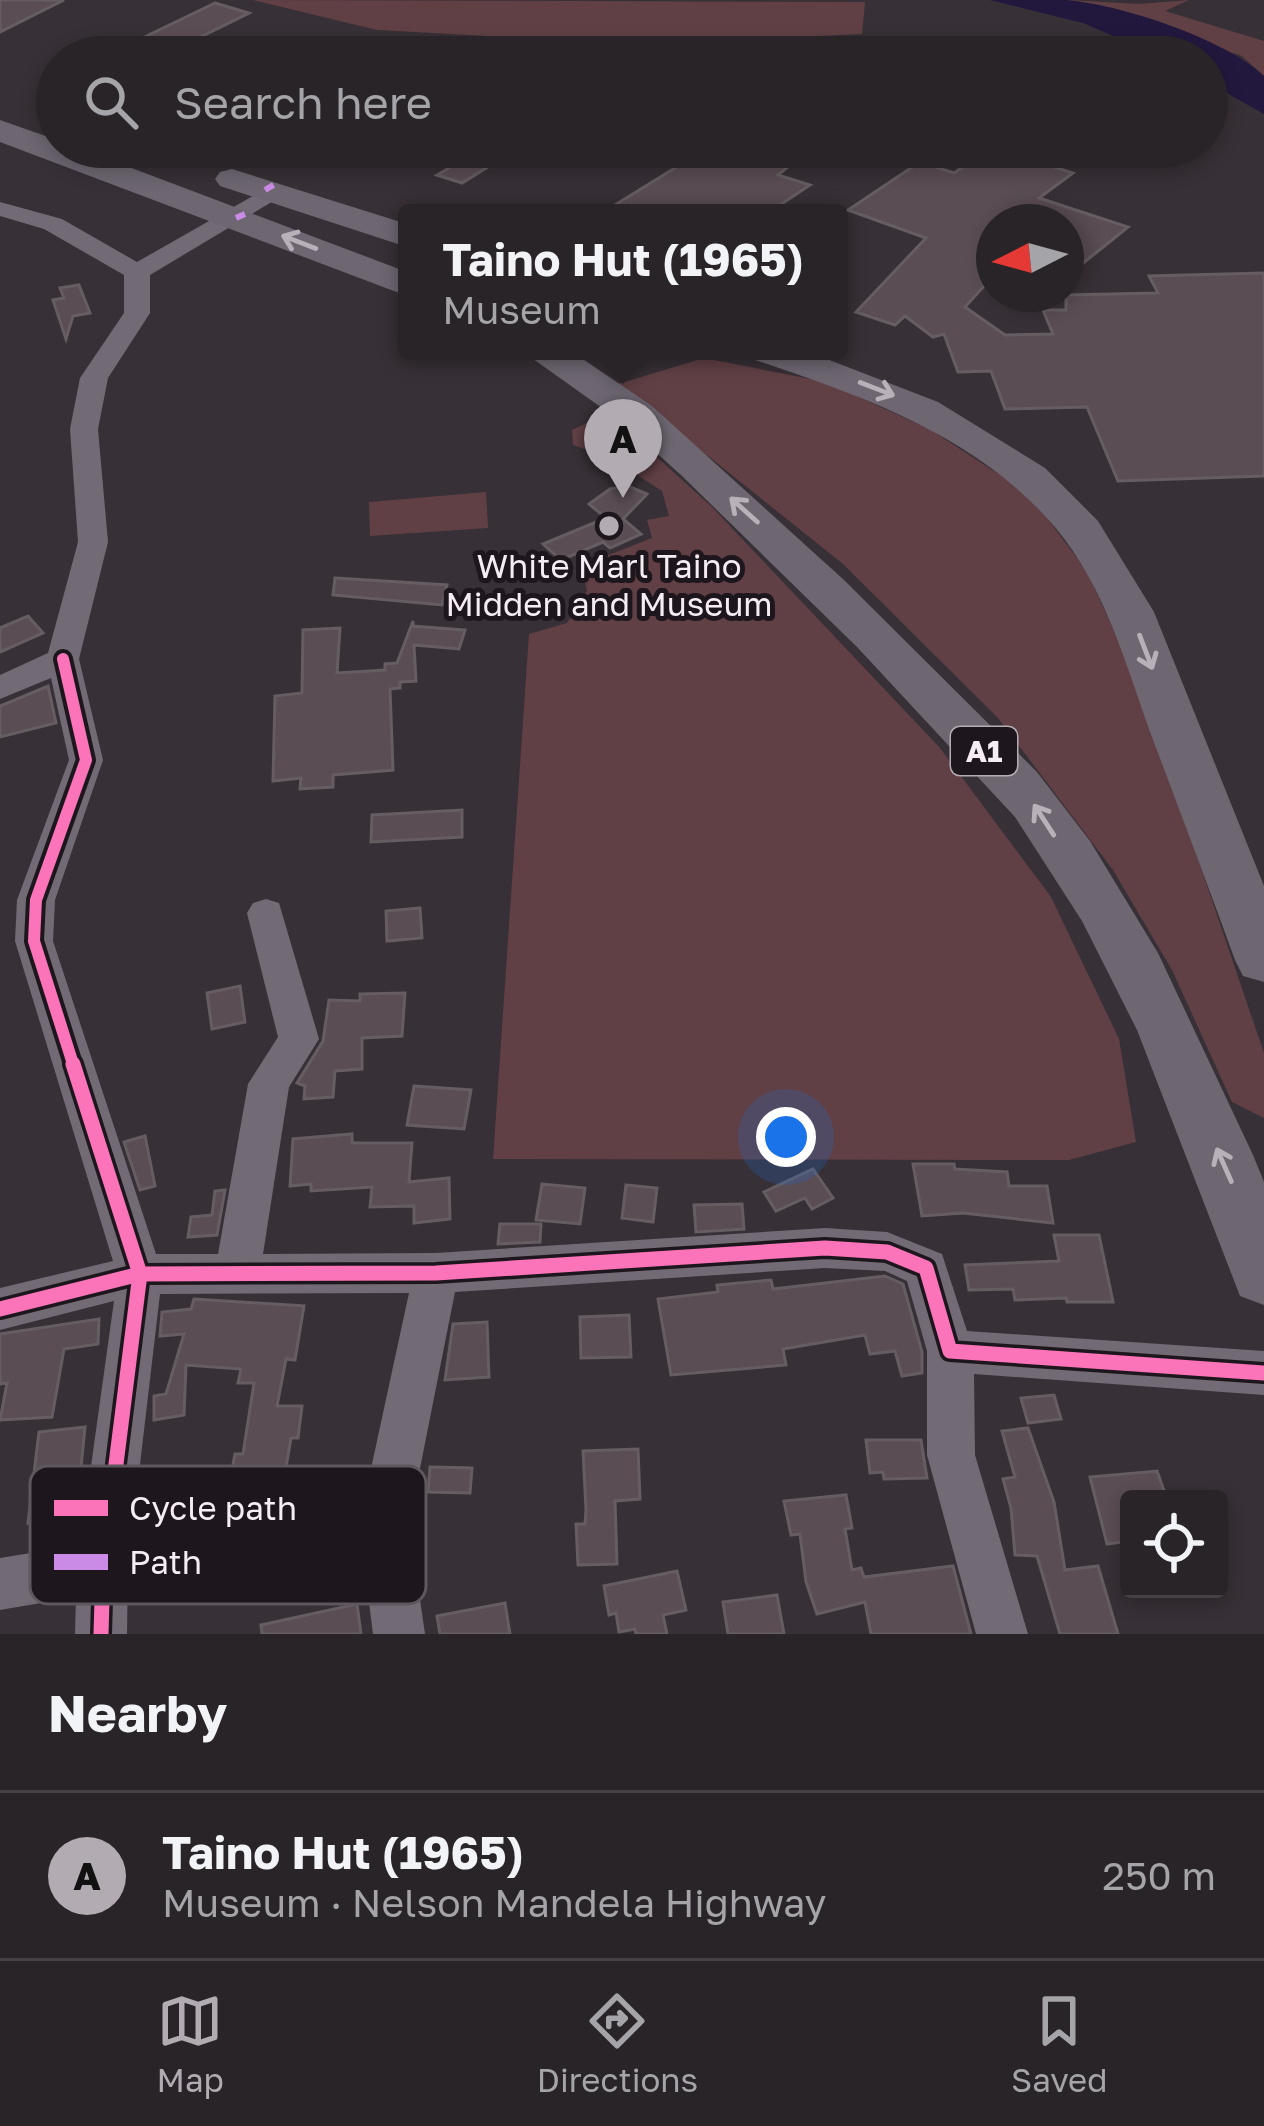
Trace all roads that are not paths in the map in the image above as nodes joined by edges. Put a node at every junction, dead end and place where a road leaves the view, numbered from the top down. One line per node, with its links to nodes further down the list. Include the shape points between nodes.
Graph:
1 (0, 100): 2 (highway)
2 (36, 112)
3 (0, 130): 4 (highway)
4 (36, 140)
5 (134, 168): 7 (highway)
6 (197, 168): 7 (highway)
7 (254, 202): 9 (highway); 10 (street); 11 (highway, one-way to 7)
8 (0, 209): 10 (street, via 53,224)
9 (398, 234)
10 (137, 272): 14 (street, via 137,314 94,378 85,429 93,542)
11 (398, 281)
12 (559, 360): 21 (highway, A1, one-way to 12, via 1242,1204 1155,1007 1034,804 882,641 746,512)
13 (792, 360): 17 (highway, one-way to 17, via 898,397 993,450 1099,550 1134,620)
14 (63, 659): 15 (street); 19 (street, via 86,760 36,900 34,941)
15 (0, 688)
16 (266, 913): 20 (street, via 299,1039 268,1084)
17 (1264, 960)
18 (436, 1273): 20 (street); 23 (street, via 826,1248 887,1252 926,1268); 26 (street)
19 (140, 1274): 20 (street); 22 (street); 25 (street)
20 (237, 1274)
21 (1264, 1275)
22 (0, 1309)
23 (950, 1351): 24 (street); 33 (street, via 951,1455)
24 (1264, 1373)
25 (116, 1466)
26 (396, 1466)
27 (30, 1579): 28 (street)
28 (0, 1584)
29 (102, 1604): 31 (street)
30 (395, 1604): 32 (street)
31 (101, 1634)
32 (399, 1634)
33 (1002, 1634)

